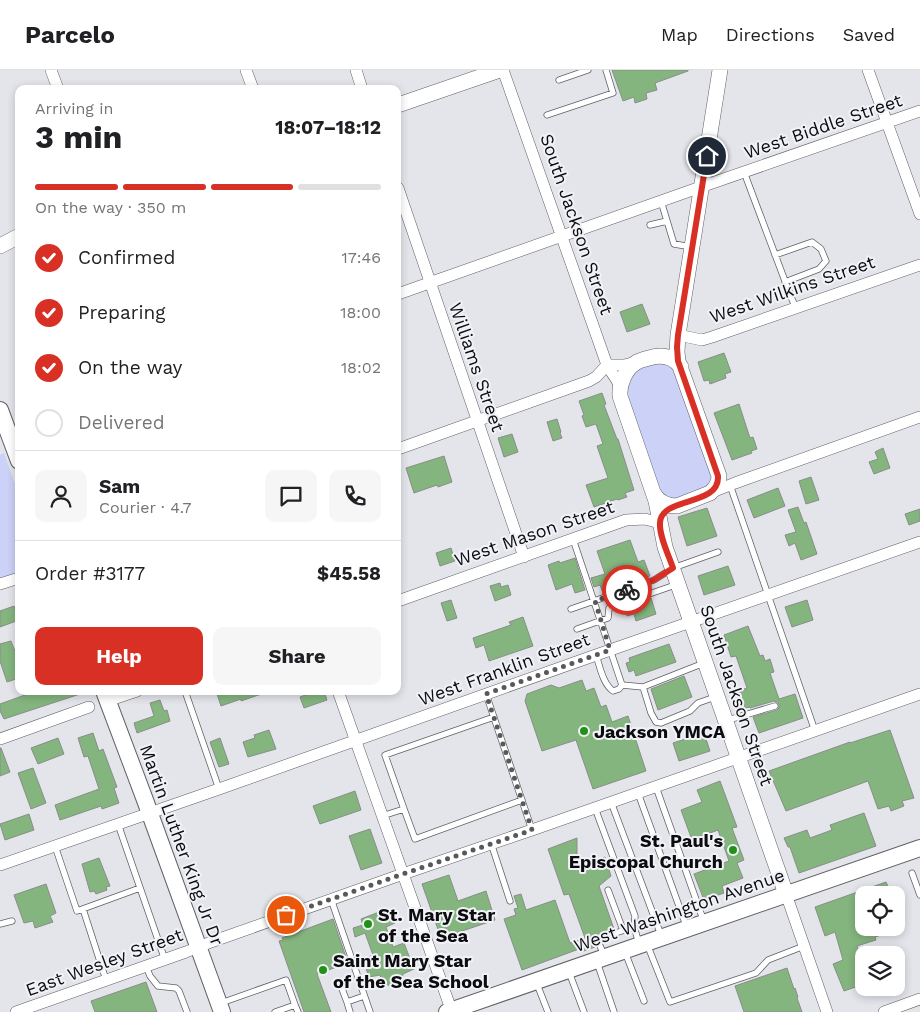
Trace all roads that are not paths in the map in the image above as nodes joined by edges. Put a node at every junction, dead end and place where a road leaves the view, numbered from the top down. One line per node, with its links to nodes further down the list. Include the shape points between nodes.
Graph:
1 (52, 70): 10 (street)
2 (246, 70): 11 (street)
3 (356, 70): 12 (street)
4 (502, 70): 13 (street); 26 (street, South Jackson Street)
5 (588, 70): 9 (lane)
6 (606, 70): 15 (lane, via 614,93)
7 (720, 70): 18 (street)
8 (868, 70): 16 (street)
9 (559, 80)
10 (57, 85)
11 (252, 85)
12 (361, 85)
13 (401, 104)
14 (920, 111): 16 (street, West Biddle Street)
15 (547, 115)
16 (887, 123): 17 (street, West Biddle Street); 21 (street)
17 (744, 172): 18 (street, West Biddle Street); 30 (lane)
18 (702, 187): 20 (street, West Biddle Street); 29 (street)
19 (401, 197): 33 (street, Williams Street)
20 (661, 201): 22 (lane); 26 (street, West Biddle Street)
21 (920, 214)
22 (667, 221): 23 (lane); 29 (lane, via 674,244)
23 (650, 225)
24 (15, 230): 25 (street)
25 (0, 235)
26 (562, 237): 33 (street, West Biddle Street); 39 (street, South Jackson Street)
27 (15, 238): 28 (street)
28 (0, 246)
29 (693, 247): 36 (street)
30 (775, 255): 32 (lane); 32 (lane, via 812,242 821,249 826,261 819,269)
31 (920, 265): 35 (street, West Wilkins Street)
32 (785, 282): 35 (lane)
33 (431, 283): 34 (street, West Biddle Street); 44 (street, Williams Street)
34 (401, 293)
35 (796, 308): 36 (street, West Wilkins Street, via 706,339)
36 (678, 335): 37 (street, via 670,348); 40 (street)
37 (655, 356): 38 (street); 40 (street, via 672,358)
38 (637, 362): 39 (street); 41 (street, via 625,374)
39 (607, 365): 41 (street, South Jackson Street); 44 (street, via 589,381)
40 (681, 367): 48 (street)
41 (620, 387): 49 (street, South Jackson Street, via 621,401)
42 (0, 410): 45 (main road)
43 (920, 418): 48 (street)
44 (477, 421): 46 (street); 55 (street, Williams Street)
45 (9, 430): 47 (main road)
46 (401, 448)
47 (15, 449)
48 (728, 481): 50 (street, via 718,483 710,493); 60 (lane)
49 (654, 494): 50 (street, via 664,504); 51 (street, South Jackson Street)
50 (677, 506): 51 (street, via 665,513)
51 (660, 523): 52 (street, West Mason Street, via 630,520); 56 (street, South Jackson Street)
52 (573, 539): 55 (street, West Mason Street); 62 (lane)
53 (920, 542): 60 (street, West Franklin Street)
54 (718, 552): 56 (lane)
55 (524, 556): 61 (street, West Mason Street)
56 (673, 568): 58 (street, South Jackson Street); 62 (lane, via 654,580)
57 (15, 579): 59 (street)
58 (678, 583): 64 (lane, via 610,608 608,618); 65 (street, South Jackson Street)
59 (0, 584)
60 (768, 595): 65 (street, West Franklin Street); 82 (lane)
61 (401, 600)
62 (595, 601): 63 (lane); 64 (lane)
63 (570, 609)
64 (601, 621): 66 (lane); 67 (lane)
65 (692, 622): 67 (street, West Franklin Street); 69 (street, South Jackson Street)
66 (578, 630)
67 (610, 650): 68 (street, West Franklin Street); 70 (lane)
68 (596, 655): 70 (lane, via 610,689 619,689); 72 (street, West Franklin Street)
69 (706, 663): 71 (lane); 77 (street, South Jackson Street)
70 (622, 685): 71 (lane)
71 (643, 687): 77 (lane, via 651,713 656,722 661,723)
72 (486, 694): 80 (lane); 84 (street, West Franklin Street)
73 (920, 694): 82 (street, East Wesley Street)
74 (187, 695): 87 (lane)
75 (339, 695): 84 (street)
76 (105, 696): 93 (main road, Martin Luther King Jr Dr)
77 (717, 696): 81 (street, South Jackson Street)
78 (775, 706): 81 (lane)
79 (89, 707): 83 (street)
80 (494, 718): 89 (lane); 92 (lane, via 385,755)
81 (726, 721): 85 (street, South Jackson Street)
82 (816, 731): 85 (street, East Wesley Street)
83 (0, 739)
84 (355, 741): 87 (street, West Franklin Street); 94 (street)
85 (738, 758): 86 (street, East Wesley Street); 105 (street, South Jackson Street)
86 (656, 787): 88 (street, East Wesley Street); 111 (lane)
87 (219, 789): 93 (street, West Franklin Street)
88 (638, 793): 90 (street, East Wesley Street); 114 (lane)
89 (522, 800): 92 (lane, via 415,838); 96 (lane)
90 (611, 802): 91 (street, East Wesley Street); 116 (lane)
91 (595, 808): 96 (street, East Wesley Street); 113 (lane, via 635,916)
92 (404, 809): 94 (lane)
93 (150, 813): 95 (street, West Franklin Street); 119 (main road, Martin Luther King Jr Dr)
94 (381, 816): 102 (street)
95 (118, 824): 98 (street, West Franklin Street); 103 (lane)
96 (532, 830): 97 (street, East Wesley Street)
97 (491, 843): 102 (street, East Wesley Street); 108 (lane)
98 (55, 846): 100 (street, West Franklin Street); 109 (lane, via 77,911)
99 (920, 848): 105 (main road, West Washington Avenue)
100 (0, 865)
101 (912, 873): 106 (lane)
102 (403, 874): 107 (street, East Wesley Street); 133 (street)
103 (140, 888): 109 (lane); 121 (lane)
104 (608, 890): 115 (lane)
105 (786, 894): 111 (main road, West Washington Avenue); 118 (street, South Jackson Street)
106 (920, 895)
107 (331, 899): 119 (street, East Wesley Street); 127 (lane)
108 (510, 901)
109 (83, 909): 124 (lane)
110 (12, 921): 112 (lane)
111 (704, 922): 114 (main road, West Washington Avenue)
112 (0, 924)
113 (634, 927): 115 (lane); 117 (lane)
114 (687, 928): 116 (main road, West Washington Avenue)
115 (624, 930): 120 (lane, via 597,939)
116 (662, 937): 117 (main road, West Washington Avenue)
117 (637, 946): 118 (lane, via 670,1002 756,973 768,960); 120 (main road, West Washington Avenue); 129 (lane)
118 (804, 946): 143 (street, South Jackson Street)
119 (198, 947): 121 (street, East Wesley Street); 132 (main road, Martin Luther King Jr Dr)
120 (600, 958): 123 (main road, West Washington Avenue); 142 (lane)
121 (165, 960): 122 (street, East Wesley Street)
122 (146, 966): 124 (street, East Wesley Street); 135 (lane, via 158,986 179,991)
123 (568, 970): 126 (main road, West Washington Avenue); 141 (lane)
124 (106, 980): 134 (street, East Wesley Street)
125 (339, 981): 130 (lane)
126 (536, 981): 133 (main road, West Washington Avenue); 140 (lane)
127 (364, 996): 130 (lane); 139 (lane)
128 (920, 999): 144 (street)
129 (644, 1001)
130 (346, 1002): 138 (lane)
131 (295, 1005): 132 (lane, via 286,980); 136 (lane); 137 (lane)
132 (221, 1008)
133 (450, 1011)
134 (16, 1012)
135 (187, 1012)
136 (275, 1012)
137 (298, 1012)
138 (350, 1012)
139 (370, 1012)
140 (548, 1012)
141 (584, 1012)
142 (614, 1012)
143 (827, 1012)
144 (884, 1012)

